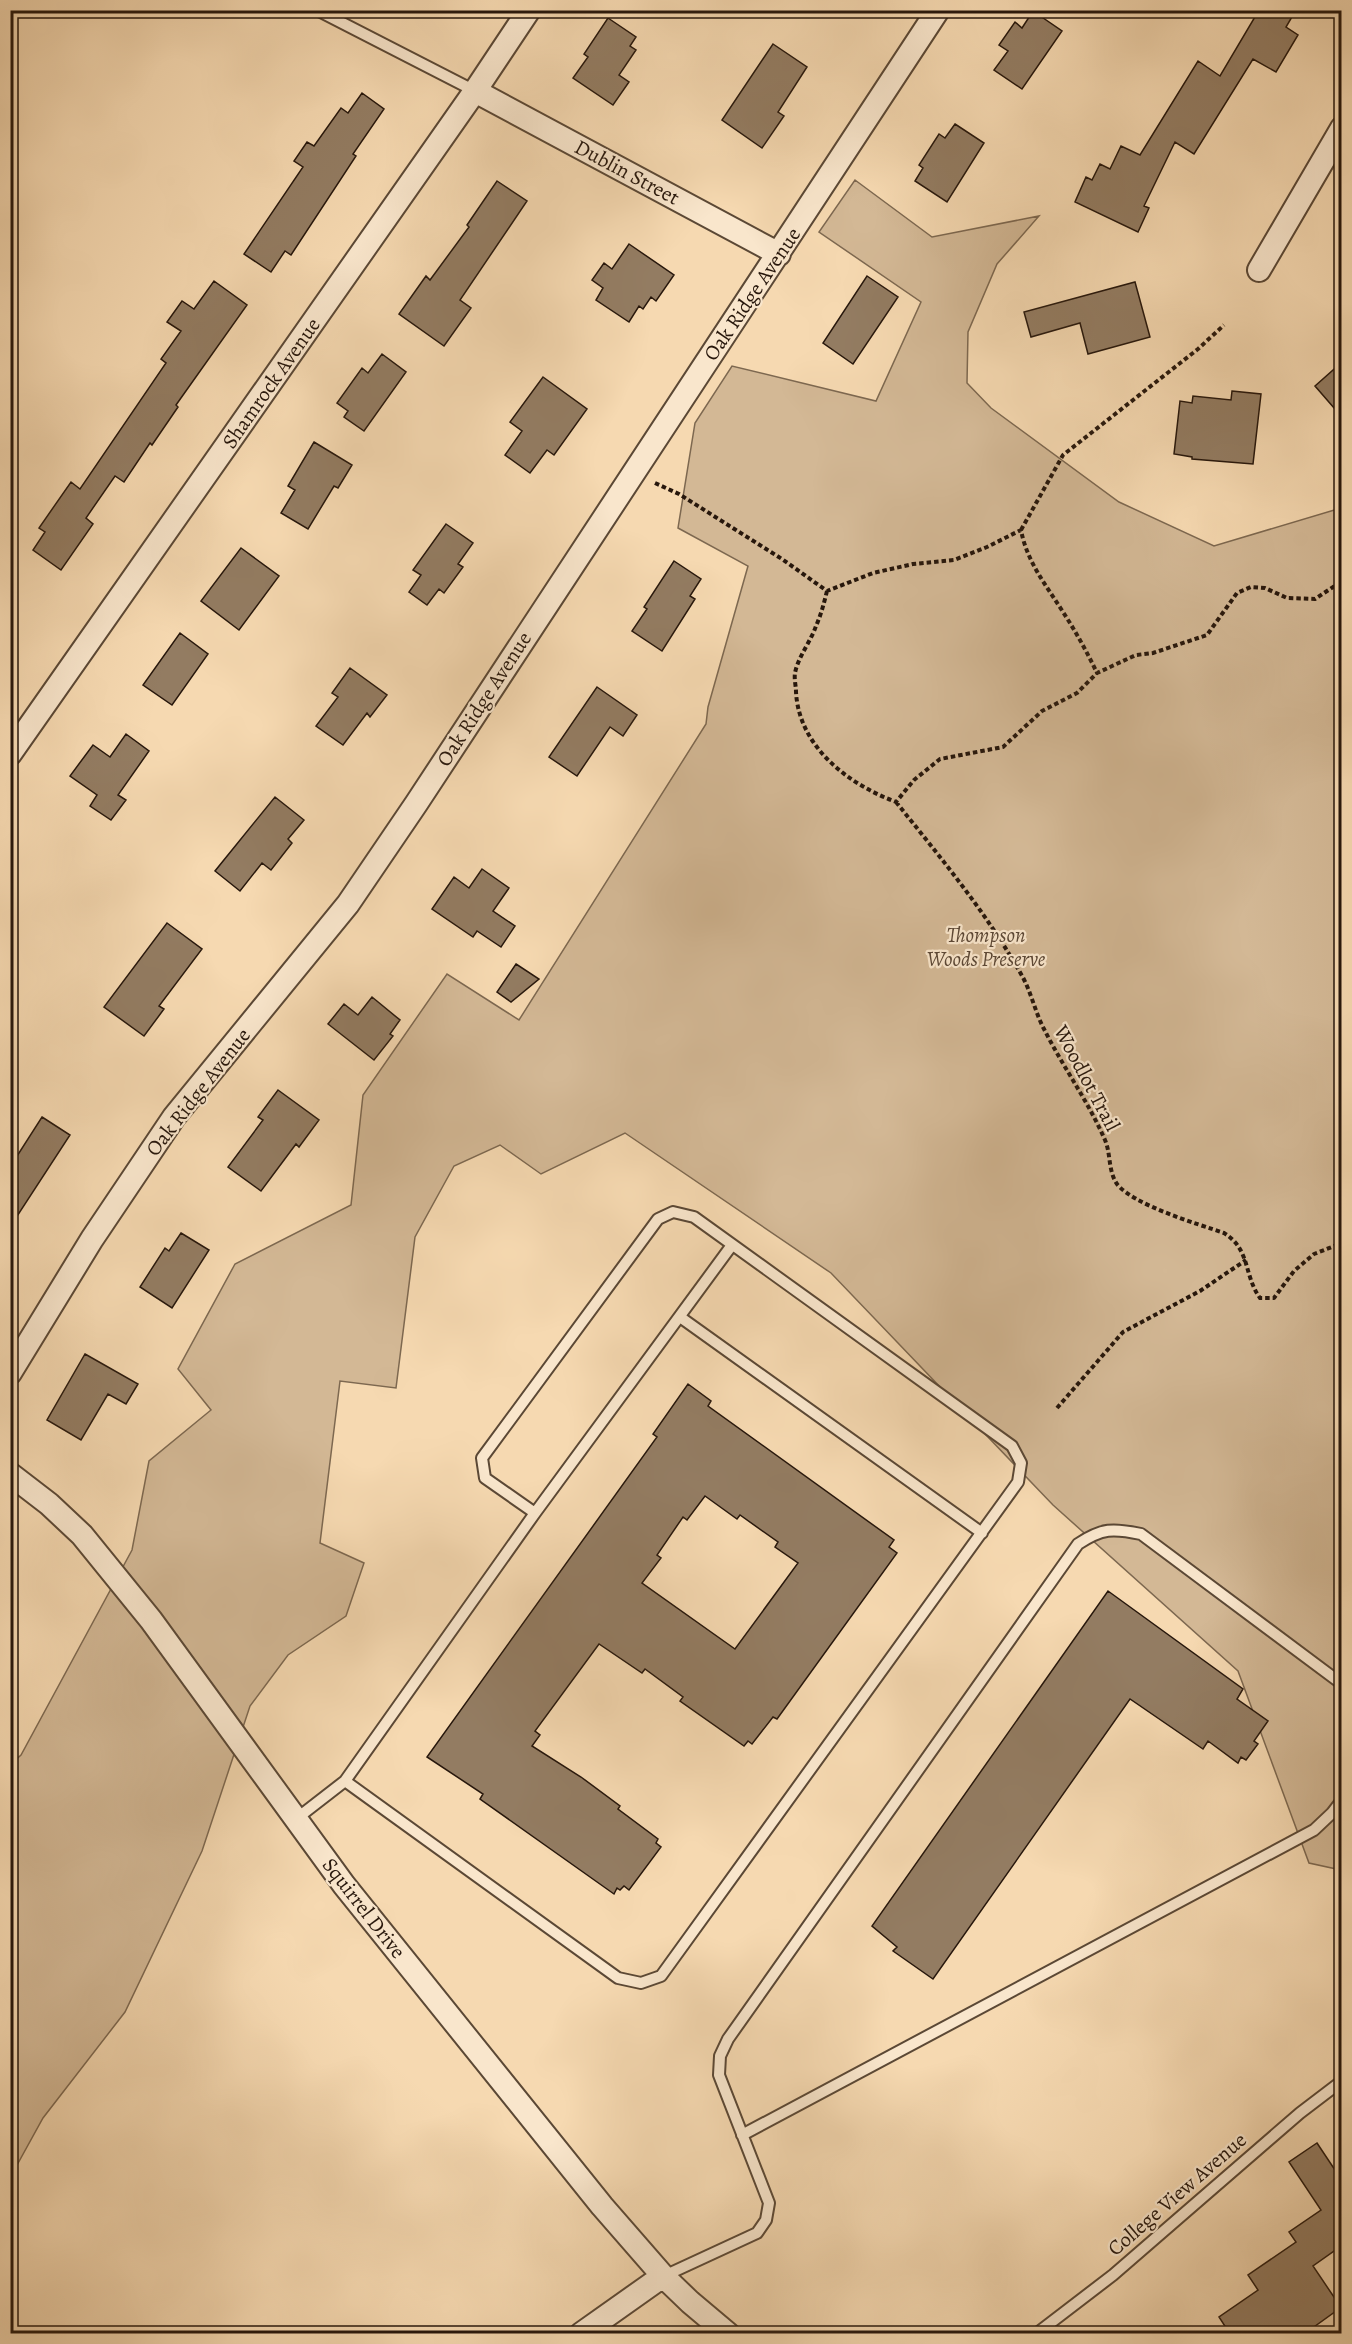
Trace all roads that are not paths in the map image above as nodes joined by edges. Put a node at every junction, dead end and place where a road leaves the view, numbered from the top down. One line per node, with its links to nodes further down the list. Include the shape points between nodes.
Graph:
1 (318, 10): 4 (lane)
2 (529, 10): 4 (street, Shamrock Avenue)
3 (938, 10): 6 (street, Oak Ridge Avenue)
4 (475, 91): 6 (street, Dublin Street); 8 (street, Shamrock Avenue)
5 (1341, 128): 7 (street)
6 (778, 254): 11 (street, Oak Ridge Avenue, via 348,904 174,1117 92,1239)
7 (1259, 270)
8 (10, 754)
9 (732, 1245): 10 (lane); 13 (lane, via 694,1217 673,1212 658,1219 489,1448 482,1458 486,1478); 14 (lane, via 1012,1446 1021,1463 1018,1482)
10 (680, 1317): 13 (lane); 14 (lane)
11 (10, 1373)
12 (10, 1474): 18 (street, Squirrel Drive, via 50,1504 82,1536 151,1620)
13 (535, 1513): 16 (lane)
14 (982, 1533): 16 (lane, via 661,1976 641,1983 618,1978)
15 (1341, 1684): 20 (lane, via 1141,1534 1119,1529 1096,1532 1078,1544 728,2039 720,2056 719,2075)
16 (345, 1781): 18 (lane)
17 (1341, 1800): 20 (lane, via 1314,1830)
18 (296, 1819): 21 (street, Squirrel Drive, via 344,1885 602,2206)
19 (1341, 2081): 24 (lane, College View Avenue, via 1113,2275)
20 (742, 2135): 21 (lane, via 769,2203 766,2220 758,2233)
21 (663, 2276): 22 (street, Squirrel Drive); 23 (street)
22 (721, 2332)
23 (581, 2334)
24 (1036, 2334)

